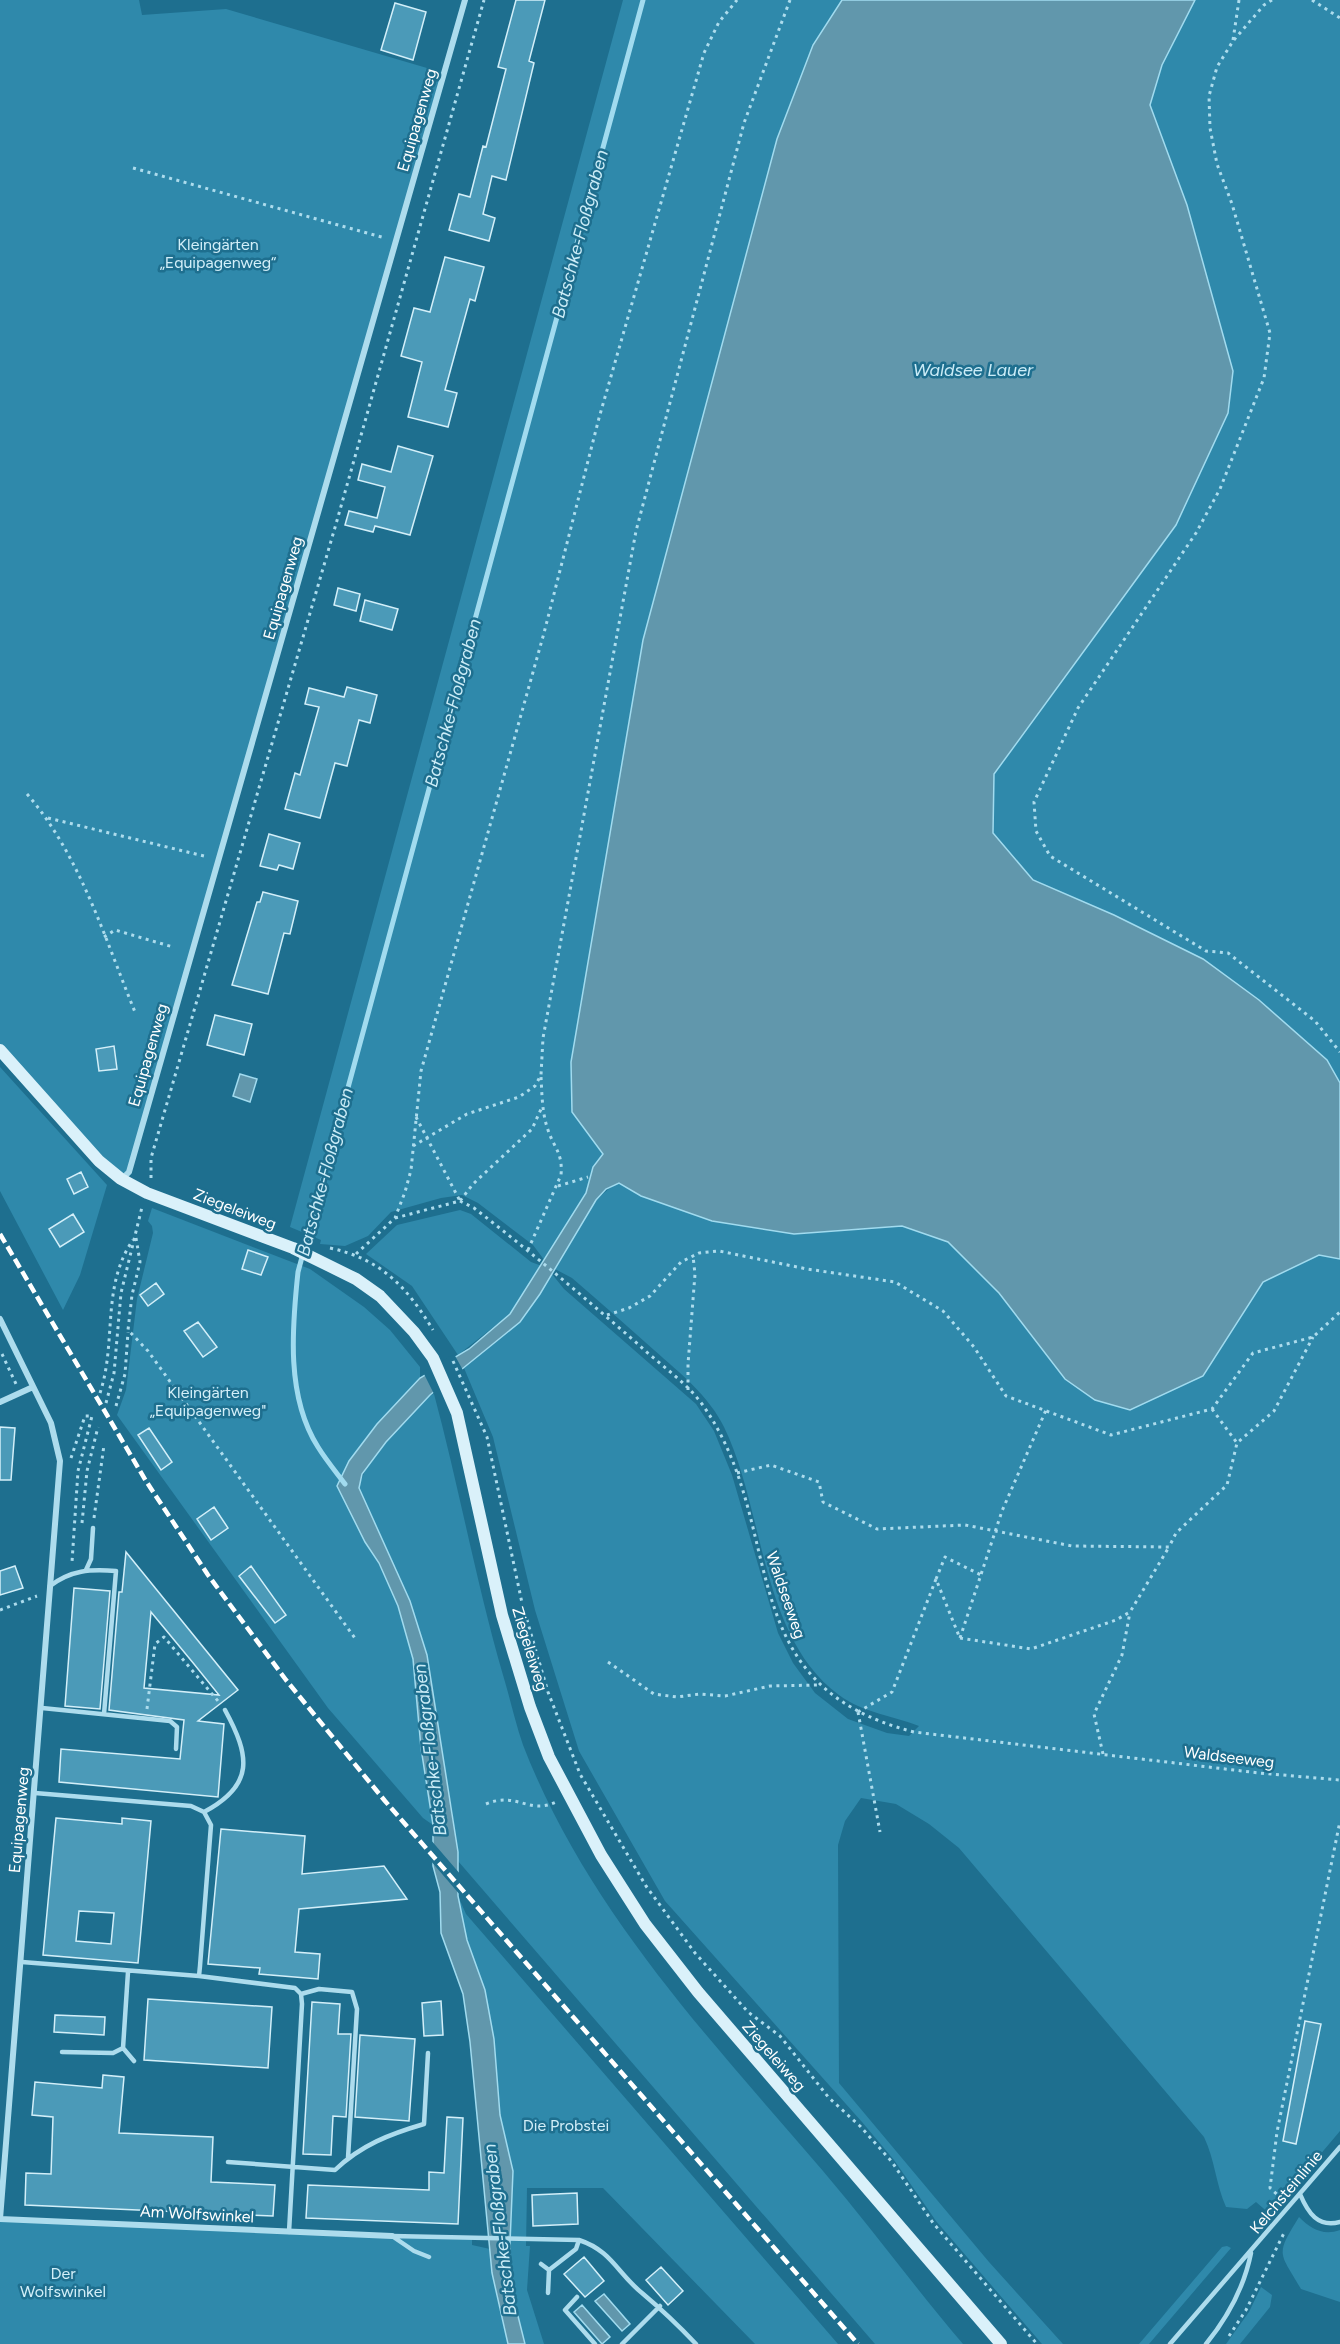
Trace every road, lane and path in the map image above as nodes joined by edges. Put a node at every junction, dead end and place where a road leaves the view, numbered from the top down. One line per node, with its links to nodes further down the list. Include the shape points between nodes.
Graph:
1 (465, 0): 11 (street, Equipagenweg)
2 (484, 0): 26 (path, via 151,1158)
3 (737, 0): 22 (path, via 719,22 697,76 602,407 544,633 421,1071)
4 (789, 0): 20 (path, via 744,123 636,531 547,1014)
5 (1239, 0): 9 (path)
6 (1272, 0): 9 (path)
7 (1312, 0): 8 (path)
8 (1340, 18)
9 (1233, 41): 19 (path, via 1217,67 1210,128 1217,164 1270,333 1264,378 1220,489 1196,533 1078,708 1034,802 1036,831 1050,856 1206,951 1228,953 1315,1022)
10 (133, 168): 11 (path)
11 (396, 241): 14 (street, Equipagenweg)
12 (27, 794): 13 (path)
13 (48, 818): 14 (path); 15 (path, via 83,885)
14 (219, 860): 27 (street, Equipagenweg, via 129,1172)
15 (104, 937): 16 (path, via 115,930); 17 (path)
16 (173, 947)
17 (135, 1012)
18 (0, 1050): 27 (main road, Ziegeleiweg, via 99,1161)
19 (1340, 1052)
20 (541, 1075): 21 (path); 23 (path, via 535,1086 519,1097 467,1114)
21 (542, 1107): 28 (path, via 562,1162); 29 (path, via 532,1129)
22 (416, 1116): 23 (path); 24 (path)
23 (427, 1136): 24 (path); 29 (path)
24 (413, 1146): 31 (path, via 405,1192)
25 (588, 1177): 28 (path)
26 (151, 1178)
27 (121, 1179): 84 (main road, Ziegeleiweg, via 147,1193 315,1257 356,1279 380,1296 433,1358 464,1438 515,1659 549,1757)
28 (557, 1186): 34 (path)
29 (460, 1201): 31 (path); 34 (path, Waldseeweg)
30 (143, 1205): 32 (path)
31 (395, 1218): 35 (path)
32 (135, 1236): 40 (path, via 140,1262); 48 (path, via 121,1257 113,1291); 50 (path, via 121,1293 114,1373)
33 (328, 1248): 35 (path)
34 (528, 1250): 38 (path, Waldseeweg)
35 (356, 1254): 41 (path, via 407,1291)
36 (693, 1256): 38 (path, via 681,1262 650,1296); 46 (path, via 696,1274); 53 (path, via 719,1251 905,1286 943,1311 975,1347 1006,1396)
37 (1340, 1312): 42 (path)
38 (607, 1315): 46 (path, Waldseeweg)
39 (0, 1319): 45 (street, Equipagenweg)
40 (128, 1330): 51 (path, via 125,1374); 72 (path, via 155,1360)
41 (435, 1333)
42 (1313, 1337): 52 (path, via 1253,1353); 56 (path, via 1274,1411)
43 (0, 1351): 47 (path)
44 (460, 1377): 121 (path, via 487,1437 522,1603 548,1692 580,1774 646,1886 694,1953 747,2012 780,2036 829,2098 892,2162 933,2223)
45 (33, 1387): 47 (street); 67 (street, Equipagenweg, via 51,1423 60,1461)
46 (688, 1389): 58 (path, Waldseeweg, via 719,1428)
47 (20, 1393): 49 (street)
48 (100, 1393)
49 (0, 1402)
50 (106, 1403)
51 (116, 1406)
52 (1212, 1409): 53 (path, via 1111,1436); 56 (path)
53 (1046, 1410): 60 (path)
54 (98, 1427): 61 (path, via 87,1472)
55 (78, 1439): 63 (path, via 85,1416 92,1416 78,1471 72,1564)
56 (1237, 1443): 62 (path, via 1227,1485 1176,1533)
57 (104, 1445): 59 (path)
58 (737, 1473): 60 (path, via 771,1465 819,1482 823,1502 877,1529 965,1525); 74 (path, Waldseeweg, via 783,1631 798,1659)
59 (93, 1528): 64 (lane, via 91,1559)
60 (996, 1531): 62 (path, via 1072,1546); 65 (path)
61 (81, 1533)
62 (1169, 1547): 70 (path)
63 (80, 1552)
64 (86, 1570): 67 (lane, via 65,1575); 78 (lane, via 116,1571)
65 (981, 1575): 66 (path, via 945,1557); 71 (path)
66 (936, 1579): 71 (path); 77 (path, via 892,1692)
67 (51, 1586): 75 (street, Equipagenweg)
68 (40, 1588): 69 (path, via 40,1595)
69 (0, 1610)
70 (1130, 1612): 71 (path, via 1031,1649); 81 (path, via 1122,1655 1094,1714)
71 (960, 1638)
72 (357, 1641)
73 (608, 1662): 74 (path, via 654,1694 663,1696 725,1696 770,1686)
74 (819, 1685): 77 (path, Waldseeweg)
75 (42, 1708): 78 (lane); 83 (street, Equipagenweg)
76 (225, 1710): 79 (path, via 164,1637 155,1644); 86 (lane, via 239,1736 243,1763 239,1785 222,1802)
77 (858, 1712): 81 (path, Waldseeweg, via 914,1732); 88 (path)
78 (104, 1714): 79 (lane)
79 (146, 1719): 80 (lane, via 170,1721 177,1727)
80 (176, 1749)
81 (1102, 1754): 82 (path, Waldseeweg)
82 (1340, 1780)
83 (35, 1793): 86 (lane, via 190,1806); 89 (street, Equipagenweg)
84 (568, 1796): 85 (path, via 538,1807 500,1798); 120 (main road, Ziegeleiweg, via 622,1890 698,1992)
85 (486, 1804)
86 (204, 1812): 91 (lane, via 211,1825)
87 (1340, 1821): 102 (path, via 1277,2132 1270,2188)
88 (880, 1832)
89 (22, 1962): 90 (lane); 103 (street, Equipagenweg)
90 (128, 1972): 91 (lane); 93 (lane)
91 (199, 1976): 92 (lane, via 295,1988)
92 (301, 1994): 98 (lane, via 319,1989 352,1992 355,2001); 100 (lane)
93 (123, 2048): 94 (lane, via 113,2053); 96 (lane)
94 (62, 2052)
95 (428, 2053): 98 (lane, via 424,2124 381,2137)
96 (134, 2061)
97 (1340, 2147): 101 (lane, Kelchsteinlinie)
98 (348, 2158): 100 (lane, via 335,2170)
99 (228, 2162): 100 (lane)
100 (291, 2167): 106 (lane)
101 (1300, 2194): 105 (lane, via 1316,2220); 109 (lane, Kelchsteinlinie)
102 (1283, 2199)
103 (0, 2219): 106 (street, Am Wolfswinkel)
104 (1291, 2222): 116 (path, via 1246,2310)
105 (1340, 2222)
106 (289, 2232): 107 (street, Am Wolfswinkel)
107 (392, 2236): 108 (lane); 110 (lane)
108 (579, 2240): 112 (lane, via 576,2249); 115 (lane, via 599,2247 641,2292)
109 (1251, 2253): 122 (lane, Kelchsteinlinie); 123 (lane, Kelchsteinlinie, via 1226,2319)
110 (429, 2257)
111 (541, 2264): 112 (lane)
112 (549, 2270): 113 (lane)
113 (548, 2293)
114 (577, 2296): 117 (lane, via 565,2310)
115 (660, 2306): 118 (lane); 119 (lane)
116 (1227, 2338)
117 (595, 2344)
118 (622, 2344)
119 (696, 2344)
120 (1001, 2344)
121 (1037, 2344)
122 (1170, 2344)
123 (1206, 2344)

